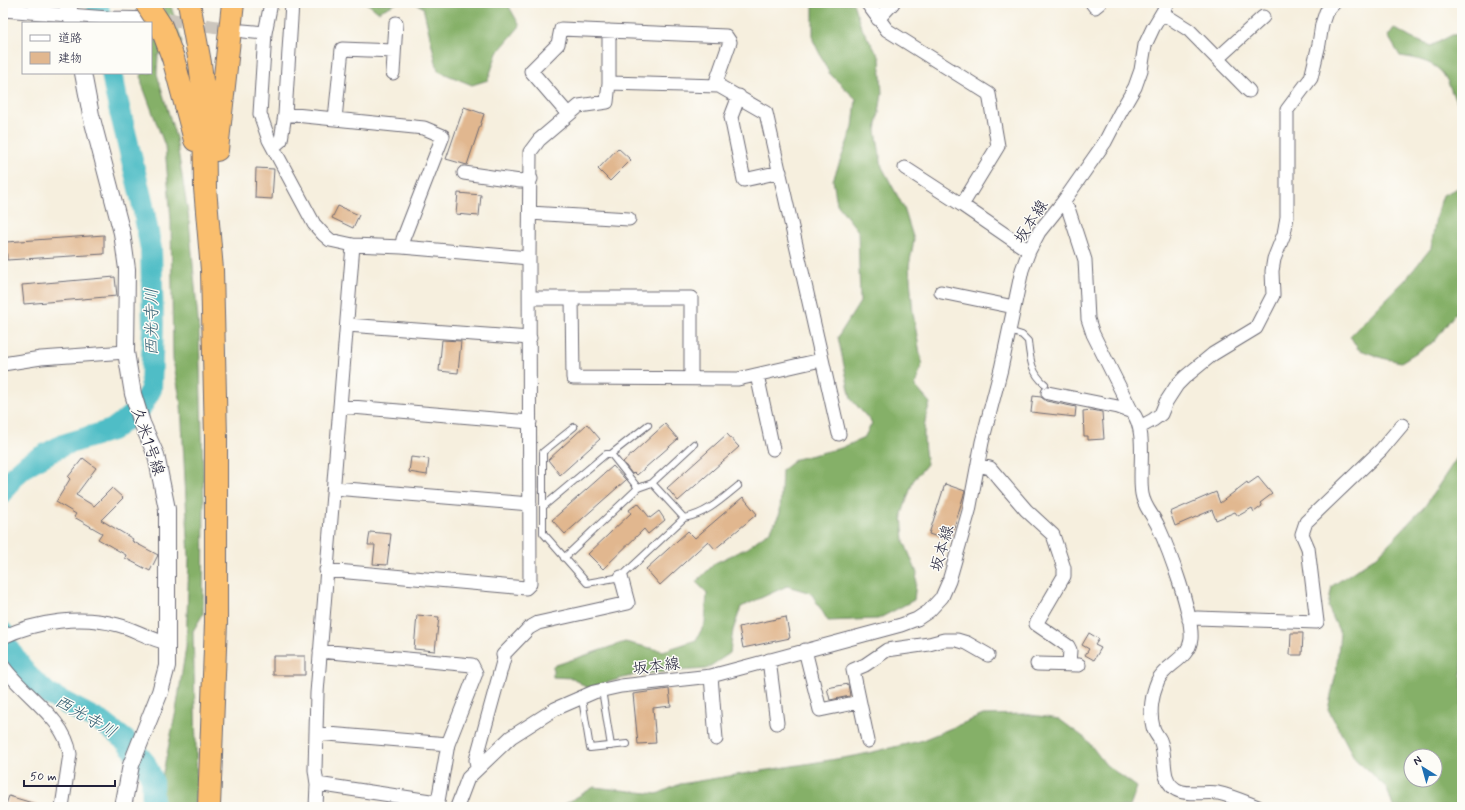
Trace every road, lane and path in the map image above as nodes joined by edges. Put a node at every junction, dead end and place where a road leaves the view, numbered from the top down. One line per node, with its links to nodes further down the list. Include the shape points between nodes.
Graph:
1 (146, 3): 39 (highway, bridge, via 161,26 173,58 190,117)
2 (189, 3): 39 (highway, via 204,98)
3 (202, 3): 34 (highway, via 214,77)
4 (233, 3): 34 (highway)
5 (271, 3): 21 (street)
6 (292, 3): 30 (street)
7 (867, 3): 17 (street)
8 (893, 3): 17 (street)
9 (1092, 3): 10 (street, via 1095,7)
10 (1100, 3)
11 (1334, 3): 66 (street, via 1326,12 1322,24 1311,78 1287,110 1287,217 1284,234 1274,259 1273,295 1256,328 1213,354 1185,377 1177,385 1161,414)
12 (1165, 8): 23 (street); 40 (street, 坂本線, via 1146,45 1135,87 1105,142)
13 (3, 10): 14 (street)
14 (74, 15): 16 (street)
15 (1263, 17): 23 (street)
16 (168, 19)
17 (878, 19): 41 (street, via 887,30 989,94 998,146)
18 (396, 23): 22 (street)
19 (243, 31): 21 (street)
20 (609, 31): 26 (street); 27 (street, via 726,36 730,42 717,79); 31 (street, via 561,29 558,44 531,71)
21 (265, 33): 33 (street, via 260,114 268,140)
22 (394, 52): 24 (street); 32 (street, via 342,48)
23 (1218, 58): 28 (street)
24 (393, 73)
25 (83, 74): 55 (street, 久米1号線, via 91,115 122,233 127,269)
26 (609, 83): 27 (street); 31 (street, via 607,102 579,106)
27 (719, 86): 29 (street)
28 (1249, 92)
29 (739, 96): 36 (street, via 766,113); 36 (street, via 731,117 744,180)
30 (285, 114): 32 (street); 33 (street, via 281,140)
31 (568, 114): 38 (street, via 539,140 530,152)
32 (335, 119): 45 (street, via 424,128 444,136 403,238)
33 (273, 147): 44 (street, via 314,224 330,240)
34 (217, 150): 109 (highway, via 230,438 229,626)
35 (905, 168): 41 (street)
36 (780, 172): 56 (street)
37 (464, 173): 38 (street, via 520,181)
38 (531, 179): 42 (street)
39 (205, 188): 108 (highway, via 212,270 216,438 216,622)
40 (1064, 202): 46 (street, 坂本線, via 1040,232); 62 (street, via 1085,260 1088,319 1092,334)
41 (962, 205): 46 (street)
42 (530, 213): 43 (street); 47 (street)
43 (629, 219)
44 (353, 245): 45 (street); 52 (street)
45 (402, 247): 47 (street)
46 (1029, 251): 51 (street, 坂本線)
47 (529, 258): 49 (street)
48 (941, 292): 51 (street)
49 (530, 298): 50 (street); 54 (street)
50 (572, 298): 59 (street, via 573,378); 59 (street, via 691,298)
51 (1014, 307): 53 (street, 坂本線)
52 (347, 325): 54 (street); 61 (street)
53 (1009, 331): 60 (lane, via 1022,335 1028,341 1030,363); 72 (street, 坂本線)
54 (530, 338): 63 (street)
55 (126, 352): 57 (street, via 41,358); 85 (street, 久米1号線, via 133,394 156,455 167,508)
56 (821, 360): 58 (street); 68 (street)
57 (3, 364)
58 (757, 375): 59 (street, via 738,379); 70 (street)
59 (691, 378)
60 (1046, 389): 62 (street)
61 (340, 406): 63 (street); 75 (street)
62 (1132, 412): 66 (street)
63 (530, 422): 77 (street)
64 (648, 425): 71 (lane)
65 (1402, 425): 83 (street, via 1381,450 1306,522 1302,534 1308,548 1317,622 1197,618)
66 (1140, 427): 83 (street, via 1142,495 1146,508 1154,517 1160,531 1186,604)
67 (574, 428): 78 (lane, via 543,452)
68 (839, 434)
69 (694, 444): 73 (lane)
70 (774, 449)
71 (611, 454): 76 (lane); 78 (lane, via 606,454)
72 (978, 464): 86 (street, 坂本線, via 969,511 949,581 942,597 930,611 902,625); 90 (street, via 990,468 1026,510 1053,535 1064,568 1064,576 1036,624 1068,646 1074,664)
73 (652, 483): 76 (lane); 79 (lane)
74 (738, 486): 79 (lane, via 706,511)
75 (334, 488): 77 (street); 81 (street)
76 (638, 488): 80 (lane)
77 (530, 504): 81 (street, via 530,584 526,588)
78 (544, 506): 80 (lane, via 543,533)
79 (684, 518): 82 (lane)
80 (564, 558): 82 (lane, via 587,583)
81 (326, 570): 87 (street)
82 (621, 577): 103 (street, via 628,603 538,623 529,628 503,655 476,760)
83 (1189, 620): 112 (street, via 1189,649 1161,675 1155,687 1150,714 1153,729 1160,741 1166,776 1172,787 1183,793 1216,793)
84 (7, 635): 85 (street, via 46,623 85,620 118,625 158,641)
85 (168, 642): 107 (street, 久米1号線, via 167,666 160,692 131,765)
86 (805, 650): 89 (street, 坂本線); 95 (street, via 820,710)
87 (320, 651): 97 (street); 100 (street, via 472,666 476,673)
88 (988, 655): 95 (street, via 958,640 887,650 865,666 853,670)
89 (769, 660): 92 (street, 坂本線); 96 (street)
90 (1037, 664)
91 (3, 666): 106 (street, via 18,686 57,724 69,746)
92 (711, 676): 93 (street, 坂本線); 98 (street)
93 (602, 690): 94 (street, 坂本線); 102 (lane)
94 (580, 698): 102 (lane, via 590,748); 103 (street, 坂本線, via 531,722)
95 (859, 702): 99 (street)
96 (777, 723)
97 (316, 733): 100 (street); 104 (street)
98 (716, 739)
99 (868, 741)
100 (448, 744): 105 (street)
101 (627, 744): 102 (lane)
102 (611, 746)
103 (477, 768): 111 (street, 坂本線, via 468,778)
104 (317, 784): 105 (street); 110 (street)
105 (437, 804)
106 (62, 807)
107 (123, 807)
108 (209, 807)
109 (221, 807)
110 (316, 807)
111 (456, 807)
112 (1258, 807)

